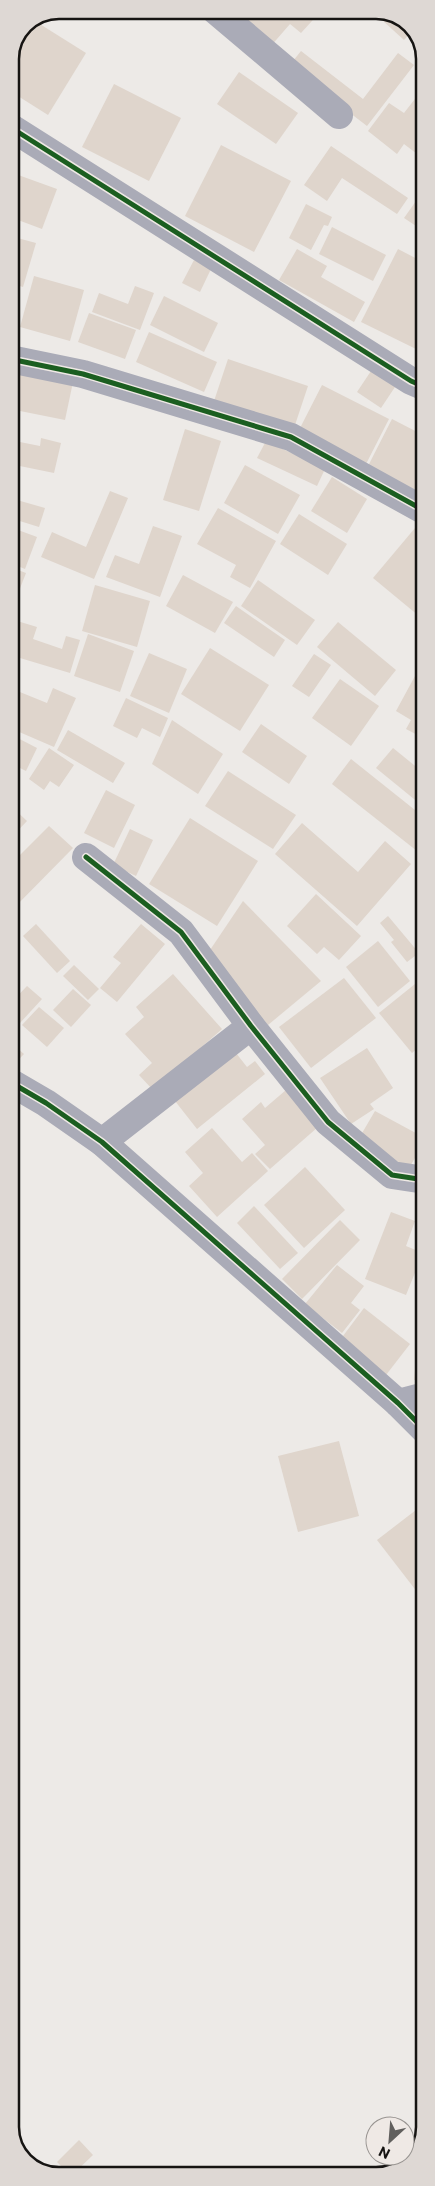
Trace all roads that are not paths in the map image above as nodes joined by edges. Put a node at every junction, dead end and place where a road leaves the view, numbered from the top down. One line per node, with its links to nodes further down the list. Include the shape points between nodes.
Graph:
1 (226, 19): 2 (street)
2 (339, 115)
3 (19, 133): 5 (street)
4 (19, 361): 6 (street, via 83,374 291,437)
5 (416, 382)
6 (416, 506)
7 (86, 857): 8 (street, via 181,932)
8 (251, 1026): 10 (street); 11 (street, via 328,1122 392,1175)
9 (19, 1087): 10 (street)
10 (102, 1142): 13 (street)
11 (416, 1179)
12 (416, 1398): 13 (street)
13 (398, 1403): 14 (street)
14 (416, 1421)

